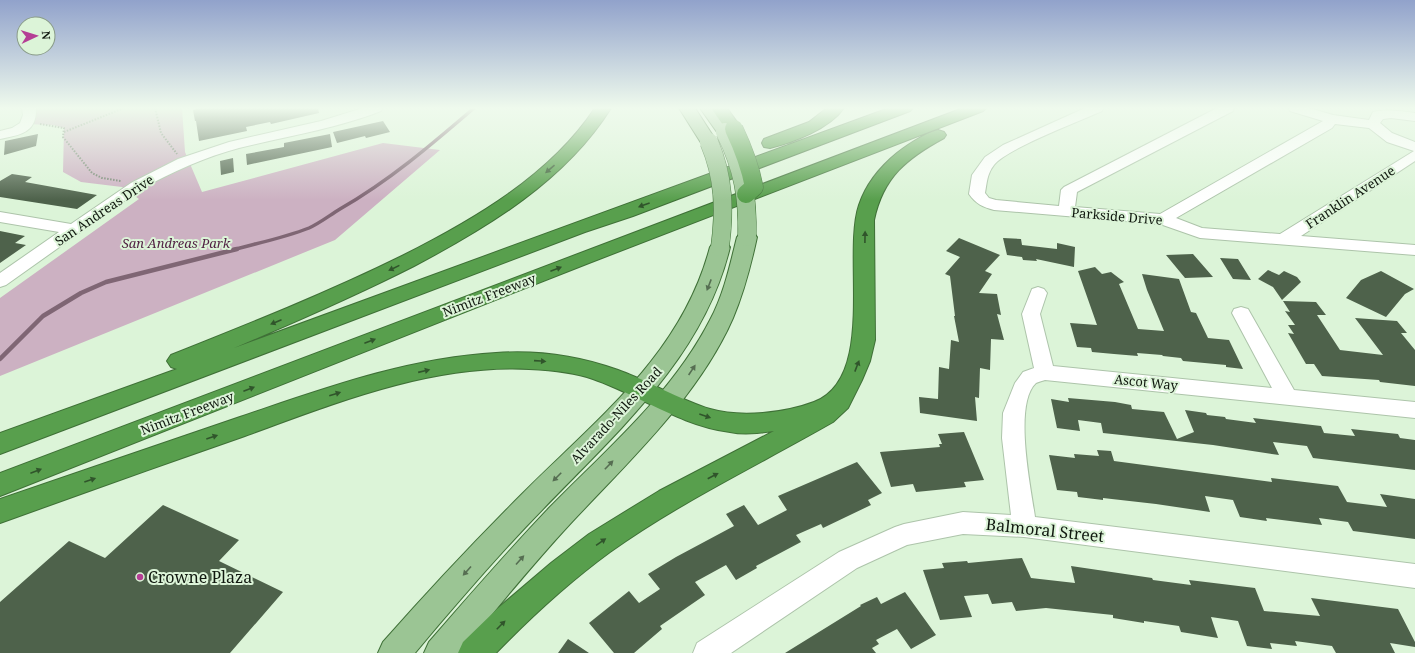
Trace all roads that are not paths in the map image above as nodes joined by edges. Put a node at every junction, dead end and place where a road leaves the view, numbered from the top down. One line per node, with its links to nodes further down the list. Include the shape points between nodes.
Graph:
1 (265, 138): 20 (street, San Andreas Drive, via 184,162 160,173 136,186)
2 (578, 138): 32 (highway, one-way to 32, via 540,177 479,221 429,250 332,298 251,332)
3 (708, 138): 27 (main road, Alvarado-Niles Road, one-way to 27, bridge, via 720,169 723,186 724,225 714,272 695,315 663,365)
4 (732, 138): 29 (main road, one-way to 4, bridge, via 704,352 721,321 739,276 747,237 746,194 740,162)
5 (780, 138): 15 (highway, via 680,180)
6 (823, 138): 15 (highway)
7 (908, 138): 35 (highway, Nimitz Freeway, one-way to 7, via 582,259)
8 (931, 138): 30 (highway, one-way to 8, via 855,372 864,340 867,207 876,186 891,168 920,144)
9 (1029, 138): 17 (street, Parkside Drive, via 990,160 980,175 977,194 983,201 994,205)
10 (1168, 138): 17 (street, via 1069,190 1067,206)
11 (1303, 138): 19 (street)
12 (1391, 138): 13 (street)
13 (1415, 147)
14 (1415, 155): 21 (street, Franklin Avenue)
15 (662, 198): 16 (highway, one-way to 16)
16 (626, 212): 33 (highway); 34 (highway, via 609,227)
17 (1070, 212): 19 (street, Parkside Drive)
18 (0, 217): 20 (street)
19 (1163, 219): 21 (street, Parkside Drive, via 1200,233)
20 (74, 229): 23 (street, San Andreas Drive)
21 (1284, 239): 22 (street, Parkside Drive)
22 (1415, 250)
23 (0, 281)
24 (1038, 293): 26 (street, via 1031,314)
25 (1241, 313): 28 (street)
26 (1045, 372): 28 (street, Ascot Way); 37 (street, via 1030,377 1022,388 1014,413 1013,438)
27 (643, 390): 29 (highway); 36 (highway, one-way to 27, via 332,395 448,365 501,360 558,363 598,371); 39 (main road, Alvarado-Niles Road, one-way to 39, via 491,544)
28 (1287, 396): 31 (street, Ascot Way)
29 (669, 401): 30 (highway, one-way to 30, via 713,419 732,423 772,421 807,415); 40 (main road, one-way to 29, via 553,524)
30 (839, 401): 41 (highway, one-way to 30, via 548,583 618,530 824,415)
31 (1415, 410)
32 (0, 430)
33 (0, 444)
34 (0, 456)
35 (0, 485)
36 (0, 511)
37 (1024, 526): 38 (street, Balmoral Street); 42 (street, Balmoral Street, via 963,522 904,536 848,560)
38 (1415, 576)
39 (394, 653)
40 (440, 653)
41 (474, 653)
42 (707, 653)

